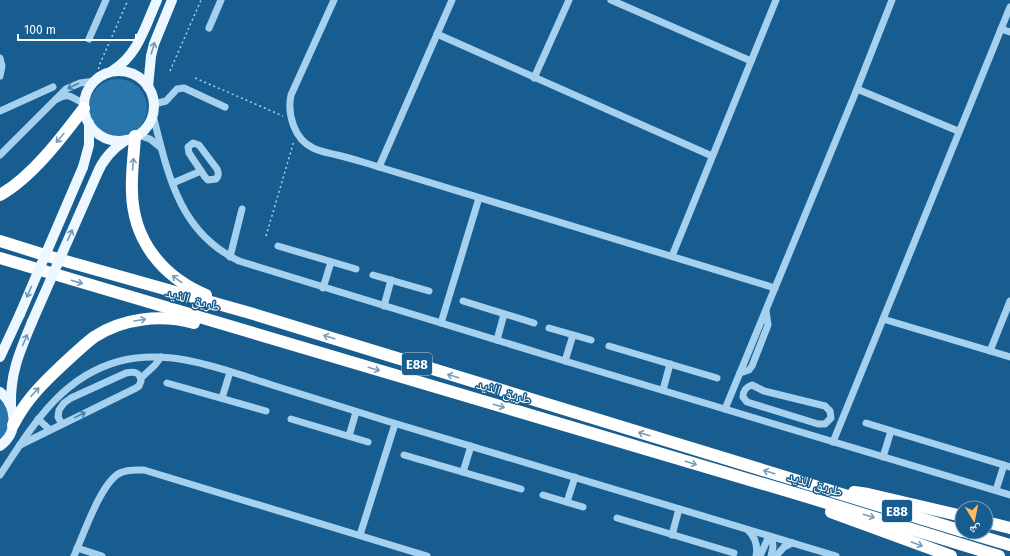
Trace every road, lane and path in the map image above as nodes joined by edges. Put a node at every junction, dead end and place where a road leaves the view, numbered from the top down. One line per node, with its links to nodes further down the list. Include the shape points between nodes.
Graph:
1 (106, 0): 18 (street)
2 (128, 0): 26 (path, via 99,66)
3 (172, 0): 28 (main road, one-way to 3, via 154,44)
4 (201, 0): 21 (path)
5 (221, 0): 14 (street)
6 (334, 0): 37 (street, via 291,95 289,108)
7 (452, 0): 17 (street)
8 (569, 0): 25 (street)
9 (611, 0): 20 (street)
10 (776, 0): 20 (street)
11 (892, 0): 29 (street)
12 (153, 1): 22 (main road, via 132,54)
13 (1010, 7): 15 (street)
14 (209, 28)
15 (1001, 29): 16 (street); 38 (street)
16 (1010, 32)
17 (437, 34): 25 (street); 43 (street)
18 (89, 39)
19 (0, 58): 23 (street)
20 (751, 61): 42 (street)
21 (170, 71)
22 (112, 72): 26 (main road); 28 (main road, via 132,74)
23 (0, 76)
24 (195, 78): 37 (path)
25 (534, 78): 42 (street)
26 (97, 79): 30 (street, one-way to 30, via 73,85); 32 (main road, via 88,91)
27 (53, 87): 34 (street)
28 (148, 87): 31 (main road)
29 (857, 88): 38 (street); 60 (street)
30 (55, 100): 32 (street, via 68,96); 41 (street)
31 (154, 104): 33 (street, via 166,101 177,89 184,88); 35 (main road)
32 (84, 105): 36 (main road); 46 (highway, one-way to 46, via 65,133 44,157)
33 (225, 107)
34 (0, 111)
35 (153, 115): 39 (main road, via 149,123); 40 (street)
36 (89, 123): 39 (main road, via 105,137 118,140); 79 (main road, one-way to 79, bridge, via 89,145 83,166)
37 (295, 126): 43 (street, via 304,142 310,146); 49 (path)
38 (958, 132): 67 (street)
39 (133, 137): 40 (street, via 150,139); 65 (highway, one-way to 39, via 185,285 157,261 147,246 134,212); 89 (main road, one-way to 39, bridge, via 13,370 97,174 111,151)
40 (160, 147): 45 (street)
41 (0, 155)
42 (712, 156): 52 (street)
43 (379, 167): 47 (street)
44 (201, 171): 44 (street, via 212,181 219,172 202,148 196,143 190,144 187,150); 45 (street)
45 (173, 183): 53 (street, via 183,208 196,228)
46 (0, 196)
47 (479, 198): 52 (street); 68 (street)
48 (242, 208): 53 (street)
49 (266, 236)
50 (0, 241): 65 (highway, طريق الذيد / E88)
51 (278, 246): 55 (street)
52 (672, 256): 60 (street)
53 (230, 257): 59 (street)
54 (0, 258): 72 (highway, طريق الذيد / E88, one-way to 72)
55 (331, 262): 56 (street); 59 (street)
56 (356, 269)
57 (373, 275): 58 (street)
58 (391, 280): 61 (street); 64 (street)
59 (323, 288): 64 (street)
60 (775, 288): 91 (street)
61 (429, 291)
62 (463, 301): 66 (street)
63 (1010, 302): 76 (street)
64 (384, 306): 68 (street)
65 (250, 313): 119 (highway, طريق الذيد / E88, one-way to 65)
66 (504, 314): 69 (street); 73 (street)
67 (883, 319): 76 (street); 107 (street)
68 (441, 323): 73 (street)
69 (534, 323)
70 (550, 328): 71 (street)
71 (573, 335): 74 (street); 80 (street)
72 (270, 338): 99 (highway, one-way to 72, via 42,384 80,348 112,328 137,320 170,318 237,334); 122 (highway, طريق الذيد / E88, one-way to 122)
73 (497, 340): 80 (street)
74 (591, 340)
75 (610, 346): 81 (street)
76 (990, 351): 78 (street)
77 (161, 357): 82 (street, via 197,362); 83 (street); 94 (street, via 121,361 99,369 65,389)
78 (1010, 357)
79 (0, 358)
80 (565, 361): 86 (street)
81 (670, 364): 84 (street); 86 (street)
82 (230, 372): 88 (street); 93 (street)
83 (141, 378): 100 (street, one-way to 83, via 136,388 141,384); 100 (street, via 136,373 126,373 67,400 59,410 58,417)
84 (717, 378)
85 (167, 383): 88 (street)
86 (663, 390): 91 (street)
87 (0, 392): 89 (main road)
88 (222, 398): 92 (street)
89 (11, 405): 99 (main road, via 14,414)
90 (763, 407): 95 (street); 97 (street); 97 (street, via 745,400 743,394 746,388 752,385 764,391 825,406 830,411 831,418 825,424)
91 (725, 408): 95 (street)
92 (266, 411)
93 (356, 412): 101 (street); 105 (street)
94 (38, 418): 102 (street); 108 (street)
95 (753, 418): 104 (street)
96 (291, 419): 105 (street)
97 (808, 421): 104 (street)
98 (866, 423): 103 (street)
99 (13, 424): 109 (main road, via 10,434)
100 (62, 424): 102 (street)
101 (396, 424): 110 (street); 132 (street)
102 (50, 430): 108 (street)
103 (891, 431): 112 (street); 113 (street)
104 (810, 434): 107 (street)
105 (349, 436): 106 (street)
106 (368, 442)
107 (833, 442): 112 (street)
108 (20, 445): 115 (street)
109 (0, 446)
110 (471, 446): 114 (street); 116 (street)
111 (404, 454): 114 (street)
112 (883, 457): 118 (street)
113 (1007, 466): 118 (street)
114 (463, 472): 117 (street)
115 (0, 475)
116 (575, 477): 123 (street); 125 (street)
117 (521, 489)
118 (996, 490): 121 (street)
119 (833, 492): 126 (highway, via 868,494); 130 (highway, طريق الذيد / E88)
120 (543, 495): 123 (street)
121 (1010, 495)
122 (804, 496): 149 (highway, one-way to 149, via 843,517); 150 (highway, طريق الذيد / E88, one-way to 150)
123 (567, 502): 124 (street)
124 (583, 507)
125 (679, 509): 131 (street); 133 (street)
126 (954, 514)
127 (617, 518): 133 (street)
128 (994, 524): 129 (highway)
129 (1010, 528)
130 (954, 529)
131 (748, 530): 134 (street); 144 (street, via 756,544)
132 (360, 535): 138 (street, via 144,470 132,470 119,473 109,480); 143 (street)
133 (672, 535): 139 (street)
134 (770, 537): 136 (street); 145 (street); 146 (street, via 773,547)
135 (993, 540): 137 (highway)
136 (792, 543): 140 (street); 147 (street)
137 (1010, 545)
138 (77, 548): 141 (street); 142 (street)
139 (734, 553)
140 (815, 553): 148 (street)
141 (74, 556)
142 (102, 556)
143 (427, 556)
144 (756, 556)
145 (760, 556)
146 (771, 556)
147 (776, 556)
148 (836, 556)
149 (951, 556)
150 (999, 556)

